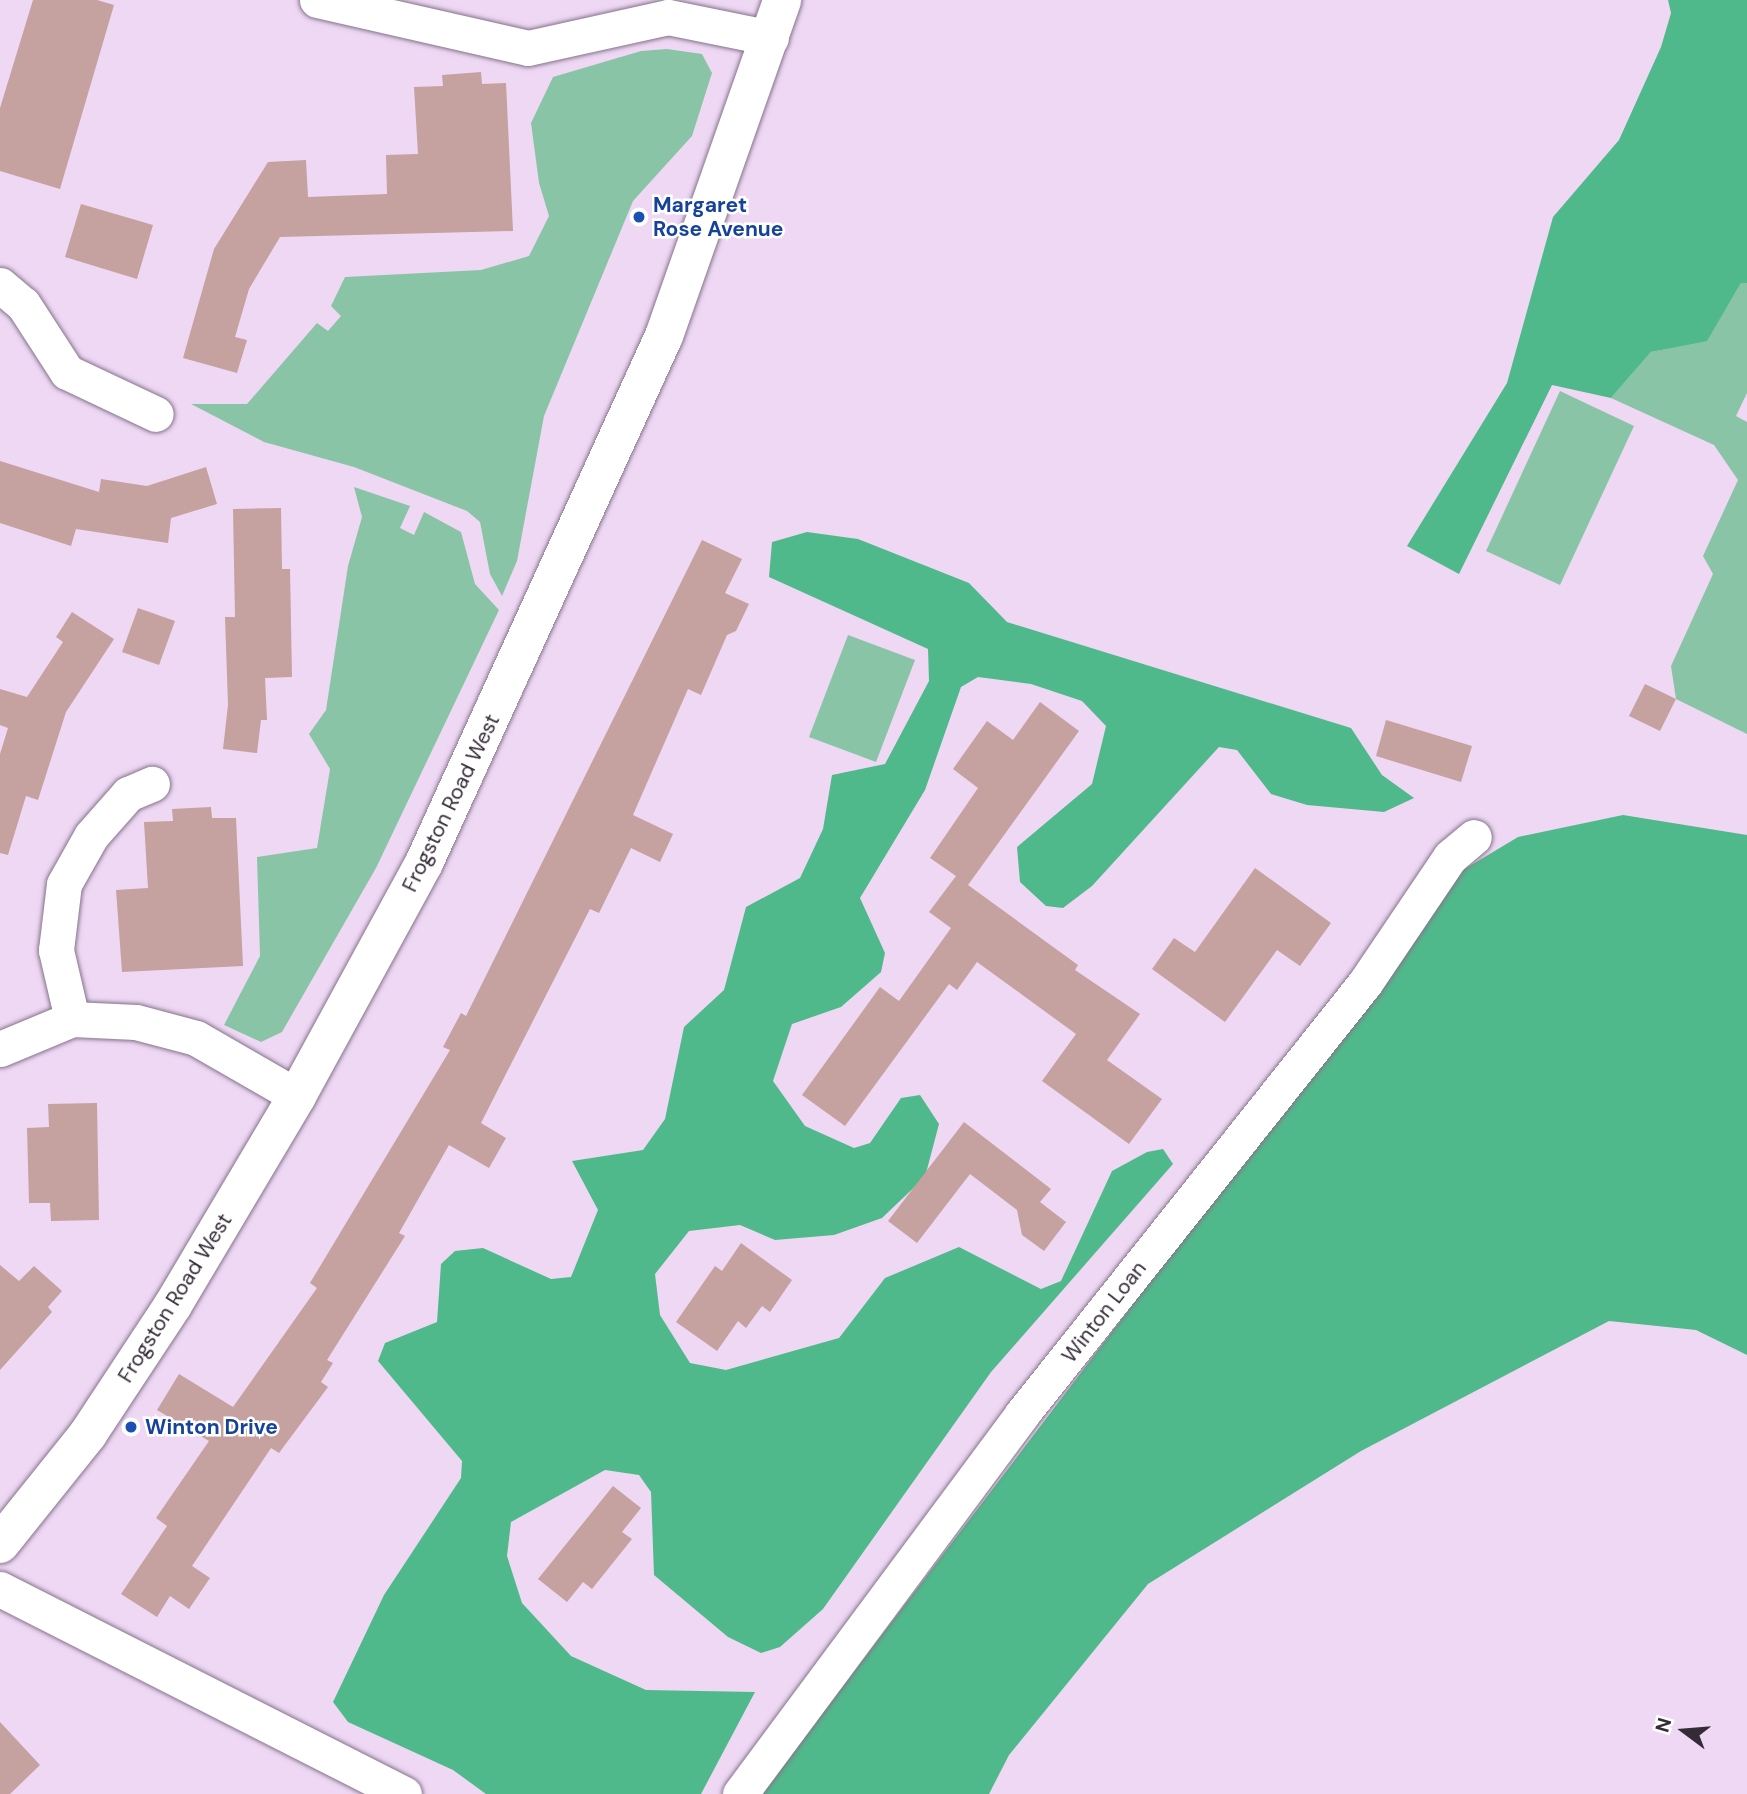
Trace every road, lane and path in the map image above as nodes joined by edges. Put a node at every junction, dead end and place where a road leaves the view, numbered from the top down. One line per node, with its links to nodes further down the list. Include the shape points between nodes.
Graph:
1 (317, 0): 3 (street, via 528,48 668,17)
2 (782, 0): 3 (main road, Frogston Road West)
3 (771, 38): 10 (main road, Frogston Road West, via 664,336 544,607 424,863)
4 (0, 285): 5 (street, via 23,304 67,372)
5 (156, 414)
6 (152, 784): 8 (street, via 128,794 91,836 64,884 56,950)
7 (1474, 837): 14 (street, Winton Loan, via 1450,858 1364,984 1022,1414)
8 (72, 1019): 9 (street); 10 (street, via 136,1022 196,1038)
9 (0, 1049)
10 (297, 1096): 11 (main road, Frogston Road West, via 173,1305 88,1434)
11 (0, 1544)
12 (0, 1589): 13 (street)
13 (404, 1794)
14 (740, 1794)

